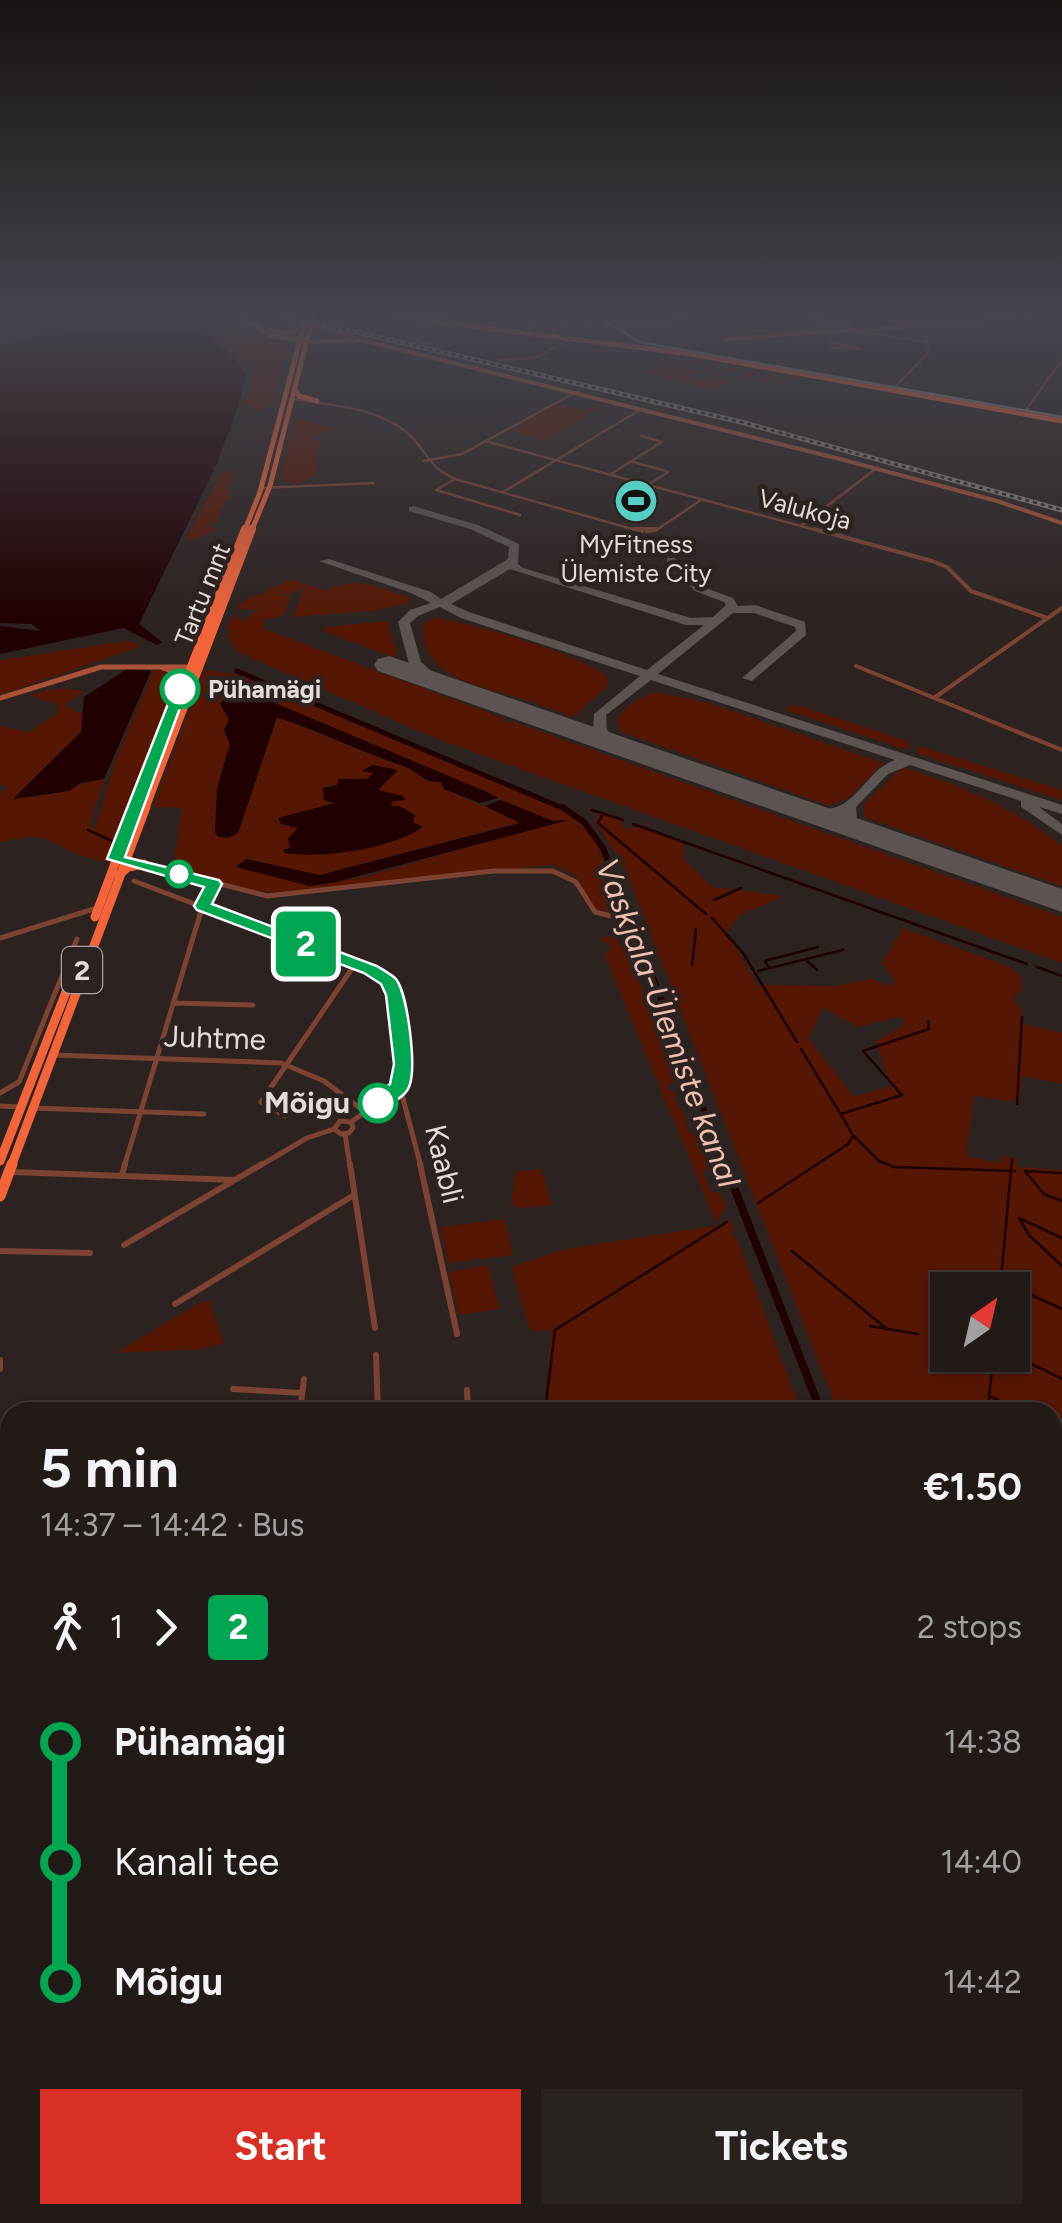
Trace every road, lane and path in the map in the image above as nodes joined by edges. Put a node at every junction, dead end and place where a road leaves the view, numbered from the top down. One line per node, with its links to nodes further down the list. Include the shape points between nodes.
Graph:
1 (284, 420): 19 (highway, Tartu mnt / 2)
2 (284, 420): 19 (highway, Tartu mnt / 2)
3 (375, 420): 11 (street, via 400,428)
4 (524, 420): 9 (street)
5 (623, 420): 10 (street)
6 (688, 420): 7 (main road)
7 (739, 433): 13 (main road); 14 (main road)
8 (641, 436): 12 (street, via 662,442)
9 (485, 441): 10 (street, Valukoja); 11 (street, via 460,455)
10 (556, 460): 15 (street, Valukoja); 21 (street)
11 (424, 461): 17 (street)
12 (630, 461): 15 (street); 20 (street, via 668,472)
13 (861, 465): 14 (main road); 16 (main road)
14 (877, 468): 16 (street); 25 (main road)
15 (611, 474): 20 (street, Valukoja)
16 (868, 475): 26 (street)
17 (456, 479): 21 (street); 24 (street, via 436,490)
18 (374, 483): 19 (street)
19 (268, 484): 29 (highway, Tartu mnt / 2); 31 (highway, Tartu mnt / 2)
20 (648, 484): 22 (street, Valukoja); 23 (street)
21 (502, 492): 22 (street, via 652,532)
22 (702, 499): 26 (street, Valukoja)
23 (619, 504)
24 (520, 515)
25 (1062, 522)
26 (800, 526): 28 (street, Valukoja, via 942,564 971,591)
27 (1062, 608): 28 (street)
28 (1047, 618): 35 (street)
29 (197, 648): 30 (main road); 31 (highway, Tartu mnt / 2)
30 (162, 666): 31 (main road); 33 (main road); 34 (main road, via 90,669)
31 (192, 666): 33 (highway, Tartu mnt / 2); 37 (highway, Tartu mnt / 2)
32 (856, 666): 35 (street)
33 (184, 680): 37 (highway, Tartu mnt / 2)
34 (0, 698)
35 (934, 698): 36 (street)
36 (1062, 750)
37 (120, 859): 38 (street); 39 (highway, Tartu mnt / 2); 43 (highway, Tartu mnt / 2)
38 (144, 864): 39 (highway, via 128,867); 41 (street)
39 (116, 880): 50 (highway, Tartu mnt / 2)
40 (134, 880): 42 (street, Kaabli)
41 (214, 884): 42 (street); 44 (street, via 275,896 553,870 576,882 596,912)
42 (203, 906): 47 (street, Kaabli); 48 (street)
43 (98, 908): 45 (street); 50 (highway, Tartu mnt / 2)
44 (624, 920)
45 (0, 938)
46 (76, 939): 54 (street, via 22,1076)
47 (355, 964): 52 (street); 53 (street, Kaabli, via 393,988)
48 (173, 1003): 49 (street); 51 (street)
49 (253, 1004)
50 (47, 1051): 51 (street, Juhtme); 56 (highway, Tartu mnt / 2)
51 (157, 1058): 52 (street, Juhtme); 57 (street)
52 (288, 1065): 58 (street, Juhtme, via 324,1081); 60 (street, via 260,1102)
53 (400, 1087): 58 (street); 75 (street, Kaabli)
54 (0, 1093)
55 (0, 1106): 56 (street)
56 (26, 1107): 57 (street); 64 (highway, Tartu mnt / 2); 65 (highway, Tartu mnt / 2)
57 (141, 1112): 59 (street); 66 (street)
58 (365, 1112): 61 (street)
59 (204, 1114)
60 (285, 1116)
61 (351, 1122): 62 (street); 63 (street, via 354,1128)
62 (334, 1129): 63 (street); 67 (street)
63 (345, 1134): 68 (street)
64 (0, 1161)
65 (9, 1172): 66 (street); 69 (highway, Tartu mnt / 2)
66 (122, 1175): 67 (street)
67 (236, 1180): 70 (street)
68 (354, 1195): 73 (street); 74 (street)
69 (0, 1196)
70 (124, 1245)
71 (0, 1252): 72 (street)
72 (90, 1253)
73 (175, 1304)
74 (375, 1328)
75 (458, 1334)
76 (376, 1355): 84 (street)
77 (0, 1360): 78 (street)
78 (0, 1368)
79 (304, 1379): 82 (street)
80 (233, 1389): 82 (street)
81 (467, 1390): 85 (street)
82 (302, 1394): 83 (street)
83 (301, 1402)
84 (378, 1402)
85 (468, 1402)

